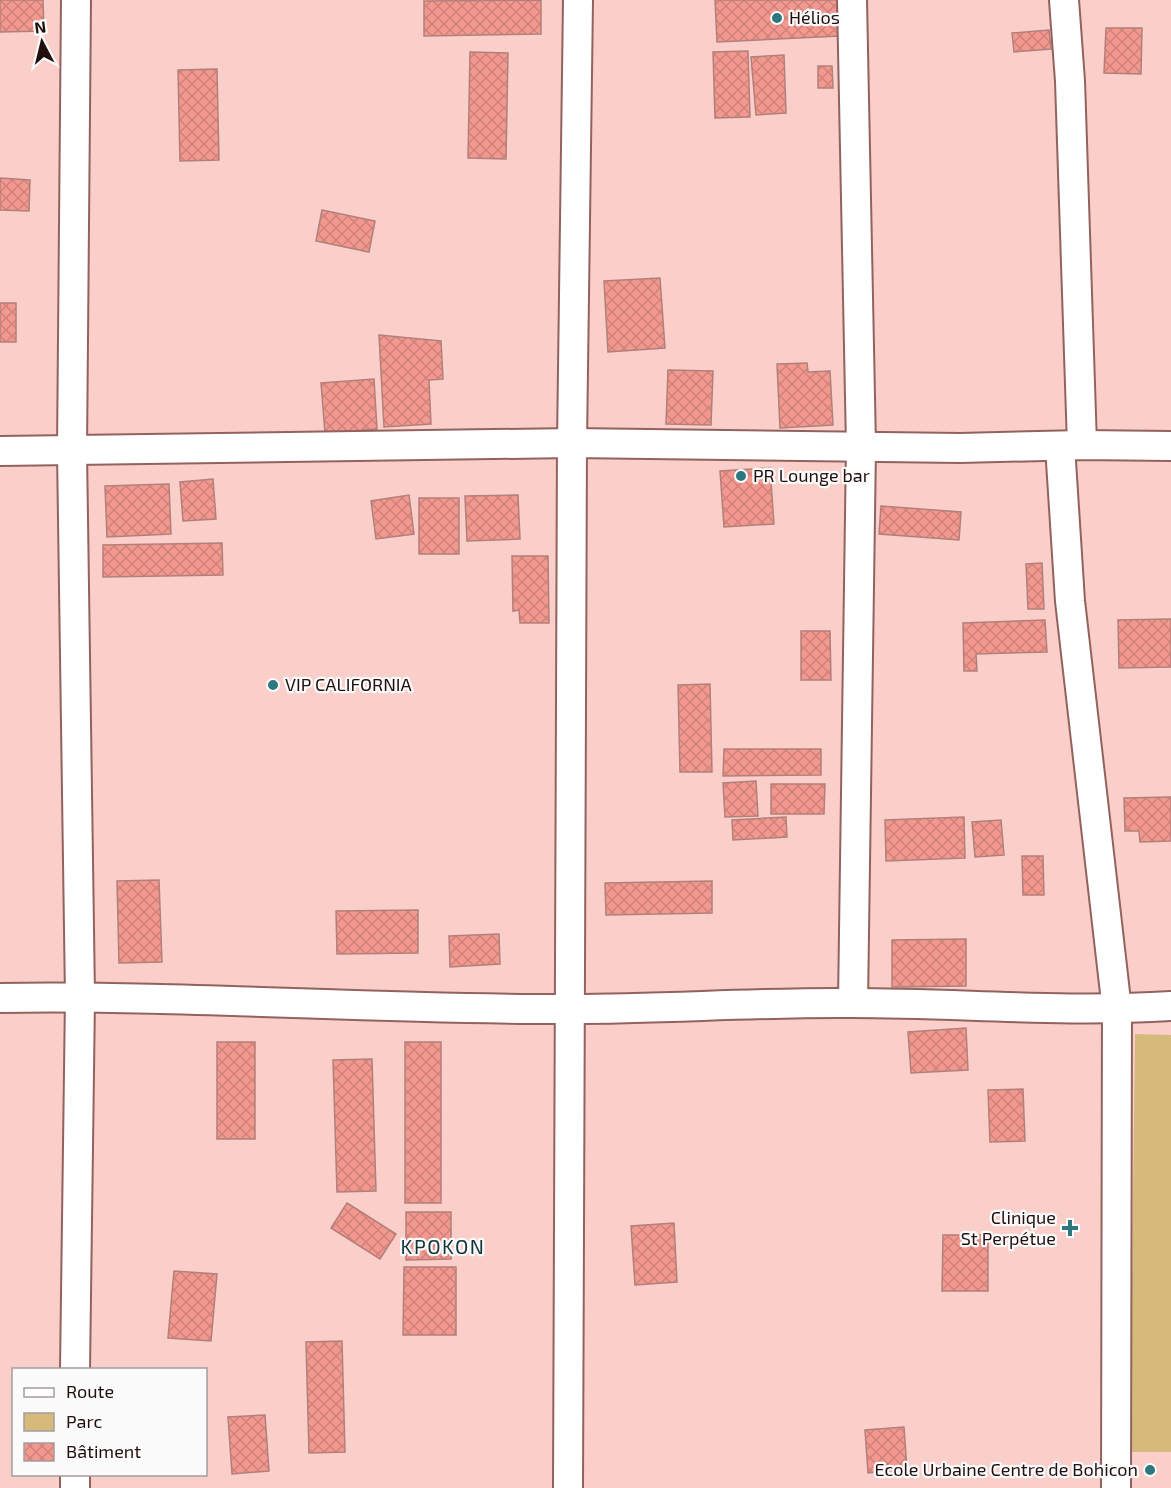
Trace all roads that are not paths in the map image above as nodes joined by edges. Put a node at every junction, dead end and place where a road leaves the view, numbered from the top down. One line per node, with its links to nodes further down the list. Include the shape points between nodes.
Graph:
1 (76, 0): 10 (street)
2 (578, 0): 5 (street)
3 (852, 0): 6 (street)
4 (1064, 0): 7 (street, via 1070,81)
5 (572, 443): 6 (street); 10 (street); 15 (street)
6 (861, 446): 7 (street); 13 (street)
7 (1071, 446): 8 (street); 16 (street, via 1070,601)
8 (1171, 446)
9 (0, 451): 10 (street)
10 (72, 451): 11 (street)
11 (80, 997): 12 (street); 15 (street); 17 (street)
12 (0, 998)
13 (853, 1002): 15 (street); 16 (street)
14 (1171, 1006): 16 (street)
15 (571, 1009): 18 (street)
16 (1117, 1010): 19 (street)
17 (75, 1368)
18 (568, 1488)
19 (1116, 1488)

